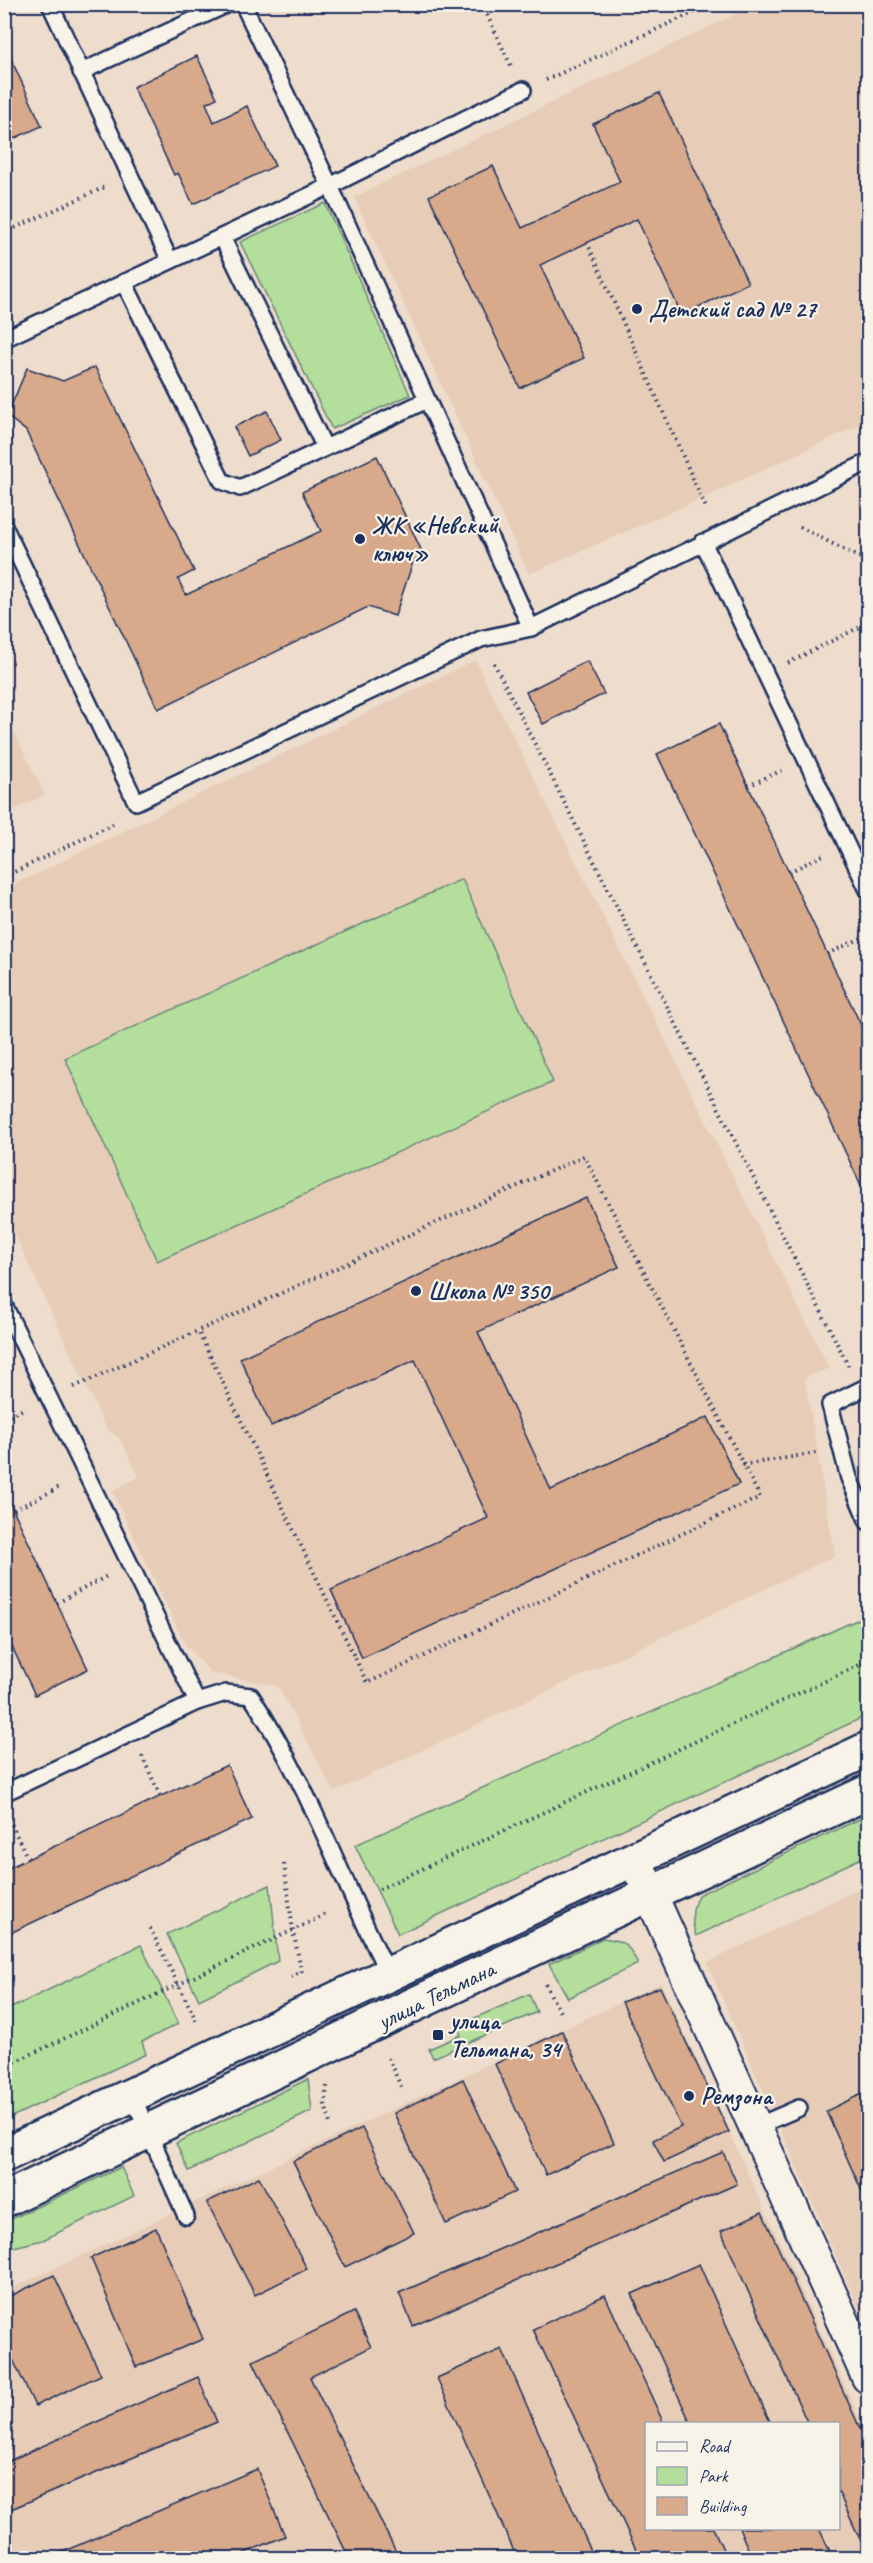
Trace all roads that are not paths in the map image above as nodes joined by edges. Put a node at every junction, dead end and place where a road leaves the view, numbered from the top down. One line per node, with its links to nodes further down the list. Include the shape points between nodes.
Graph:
1 (50, 4): 4 (lane)
2 (228, 4): 4 (lane)
3 (243, 4): 6 (lane)
4 (81, 72): 8 (lane)
5 (523, 90): 6 (lane)
6 (330, 186): 7 (lane); 11 (lane)
7 (222, 237): 8 (lane); 12 (lane)
8 (170, 261): 9 (lane)
9 (124, 282): 10 (lane); 12 (lane, via 222,481 240,488)
10 (4, 339)
11 (427, 400): 12 (lane); 16 (lane)
12 (325, 448)
13 (868, 462): 15 (lane)
14 (4, 526): 16 (lane, via 136,801 482,639)
15 (703, 542): 16 (lane); 17 (lane)
16 (531, 628)
17 (868, 890)
18 (4, 1305): 21 (lane)
19 (864, 1388): 20 (lane, via 830,1405 849,1478)
20 (868, 1522)
21 (197, 1702): 24 (lane); 27 (lane, via 226,1694 251,1696 267,1720)
22 (868, 1749): 25 (street, улица Тельмана)
23 (868, 1792): 26 (street, улица Тельмана)
24 (4, 1793)
25 (635, 1860): 26 (street); 27 (street, улица Тельмана)
26 (650, 1893): 30 (street); 31 (street, улица Тельмана)
27 (389, 1975): 28 (street, улица Тельмана)
28 (132, 2095): 31 (lane); 32 (street, улица Тельмана)
29 (799, 2108): 30 (lane)
30 (755, 2127): 35 (street)
31 (150, 2132): 33 (street, улица Тельмана); 34 (lane)
32 (4, 2156)
33 (4, 2200)
34 (186, 2216)
35 (868, 2377)

